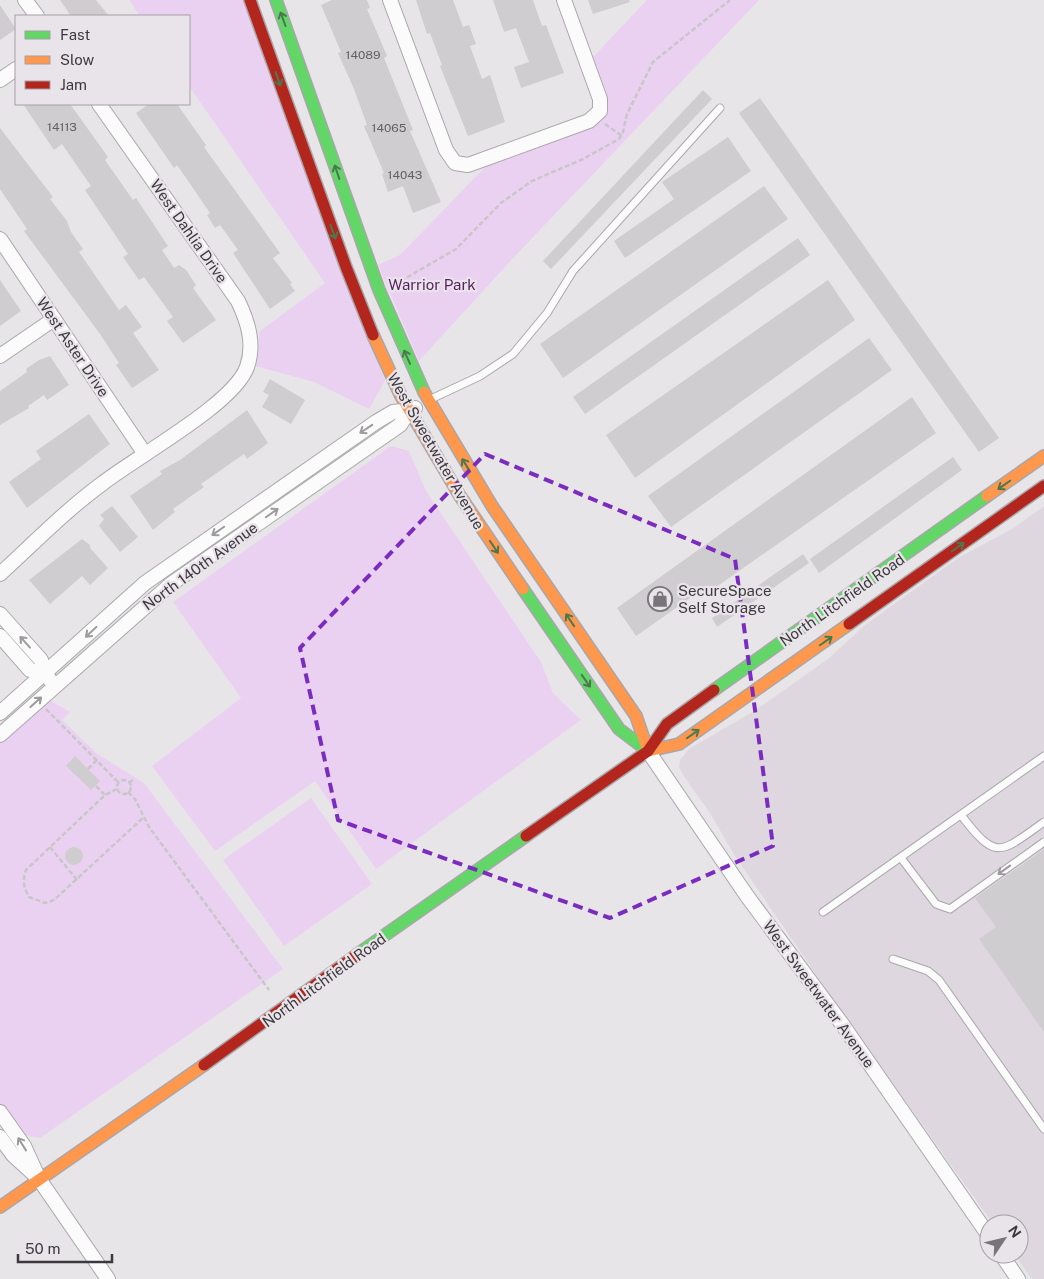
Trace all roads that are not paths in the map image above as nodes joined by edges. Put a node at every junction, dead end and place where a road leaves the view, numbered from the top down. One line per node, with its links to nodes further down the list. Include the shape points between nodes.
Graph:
1 (25, 0): 6 (street)
2 (250, 0): 8 (main road, West Sweetwater Avenue)
3 (276, 0): 7 (main road, West Sweetwater Avenue, one-way to 3)
4 (390, 0): 5 (street, via 446,150 455,164 468,165 601,117 600,99)
5 (564, 0)
6 (36, 15)
7 (292, 44): 8 (main road); 16 (main road, West Sweetwater Avenue, one-way to 7, via 379,290)
8 (270, 54): 17 (main road, West Sweetwater Avenue, one-way to 17, via 357,296 390,373)
9 (15, 70): 10 (street)
10 (0, 80)
11 (100, 105): 18 (street, West Dahlia Drive, via 238,301 251,341 247,367 224,398)
12 (720, 108): 16 (lane, via 573,271 547,313 513,354 480,376)
13 (0, 239): 14 (street, West Aster Drive)
14 (54, 320): 15 (street); 18 (street, West Aster Drive)
15 (0, 356)
16 (428, 400): 17 (street, North 140th Avenue); 28 (main road, West Sweetwater Avenue, one-way to 16, via 636,716 492,506)
17 (410, 410): 24 (street, North 140th Avenue, one-way to 24, via 393,412 376,422 165,568 130,595); 25 (street, North 140th Avenue, one-way to 17, via 171,584 400,425); 28 (main road, West Sweetwater Avenue, one-way to 28, via 460,496 619,729)
18 (145, 454): 21 (street, via 102,483)
19 (1044, 456): 28 (main road, North Litchfield Road, one-way to 28, via 667,724)
20 (1044, 486): 28 (main road, North Litchfield Road, one-way to 20, via 679,744)
21 (0, 574)
22 (0, 614): 24 (street, one-way to 22, via 40,660)
23 (0, 636): 24 (street, via 30,670)
24 (45, 674): 25 (street); 26 (street, North 140th Avenue)
25 (55, 685): 27 (street, North 140th Avenue, one-way to 25)
26 (0, 713)
27 (0, 735)
28 (648, 751): 39 (main road, North Litchfield Road); 41 (street, West Sweetwater Avenue)
29 (1044, 756): 30 (lane)
30 (961, 815): 31 (lane, via 981,841 996,848 1017,841); 33 (lane)
31 (1044, 822)
32 (1044, 842): 33 (lane, one-way to 33, via 950,910 936,904)
33 (901, 858): 34 (lane)
34 (823, 912)
35 (893, 959): 37 (lane, via 928,971 939,980)
36 (0, 1112): 39 (street, one-way to 36, via 24,1146)
37 (1044, 1129)
38 (0, 1137): 39 (street, via 13,1155)
39 (39, 1179): 40 (main road, North Litchfield Road); 43 (street)
40 (0, 1207)
41 (979, 1222)
42 (1008, 1264): 44 (street)
43 (108, 1279)
44 (1018, 1279)

